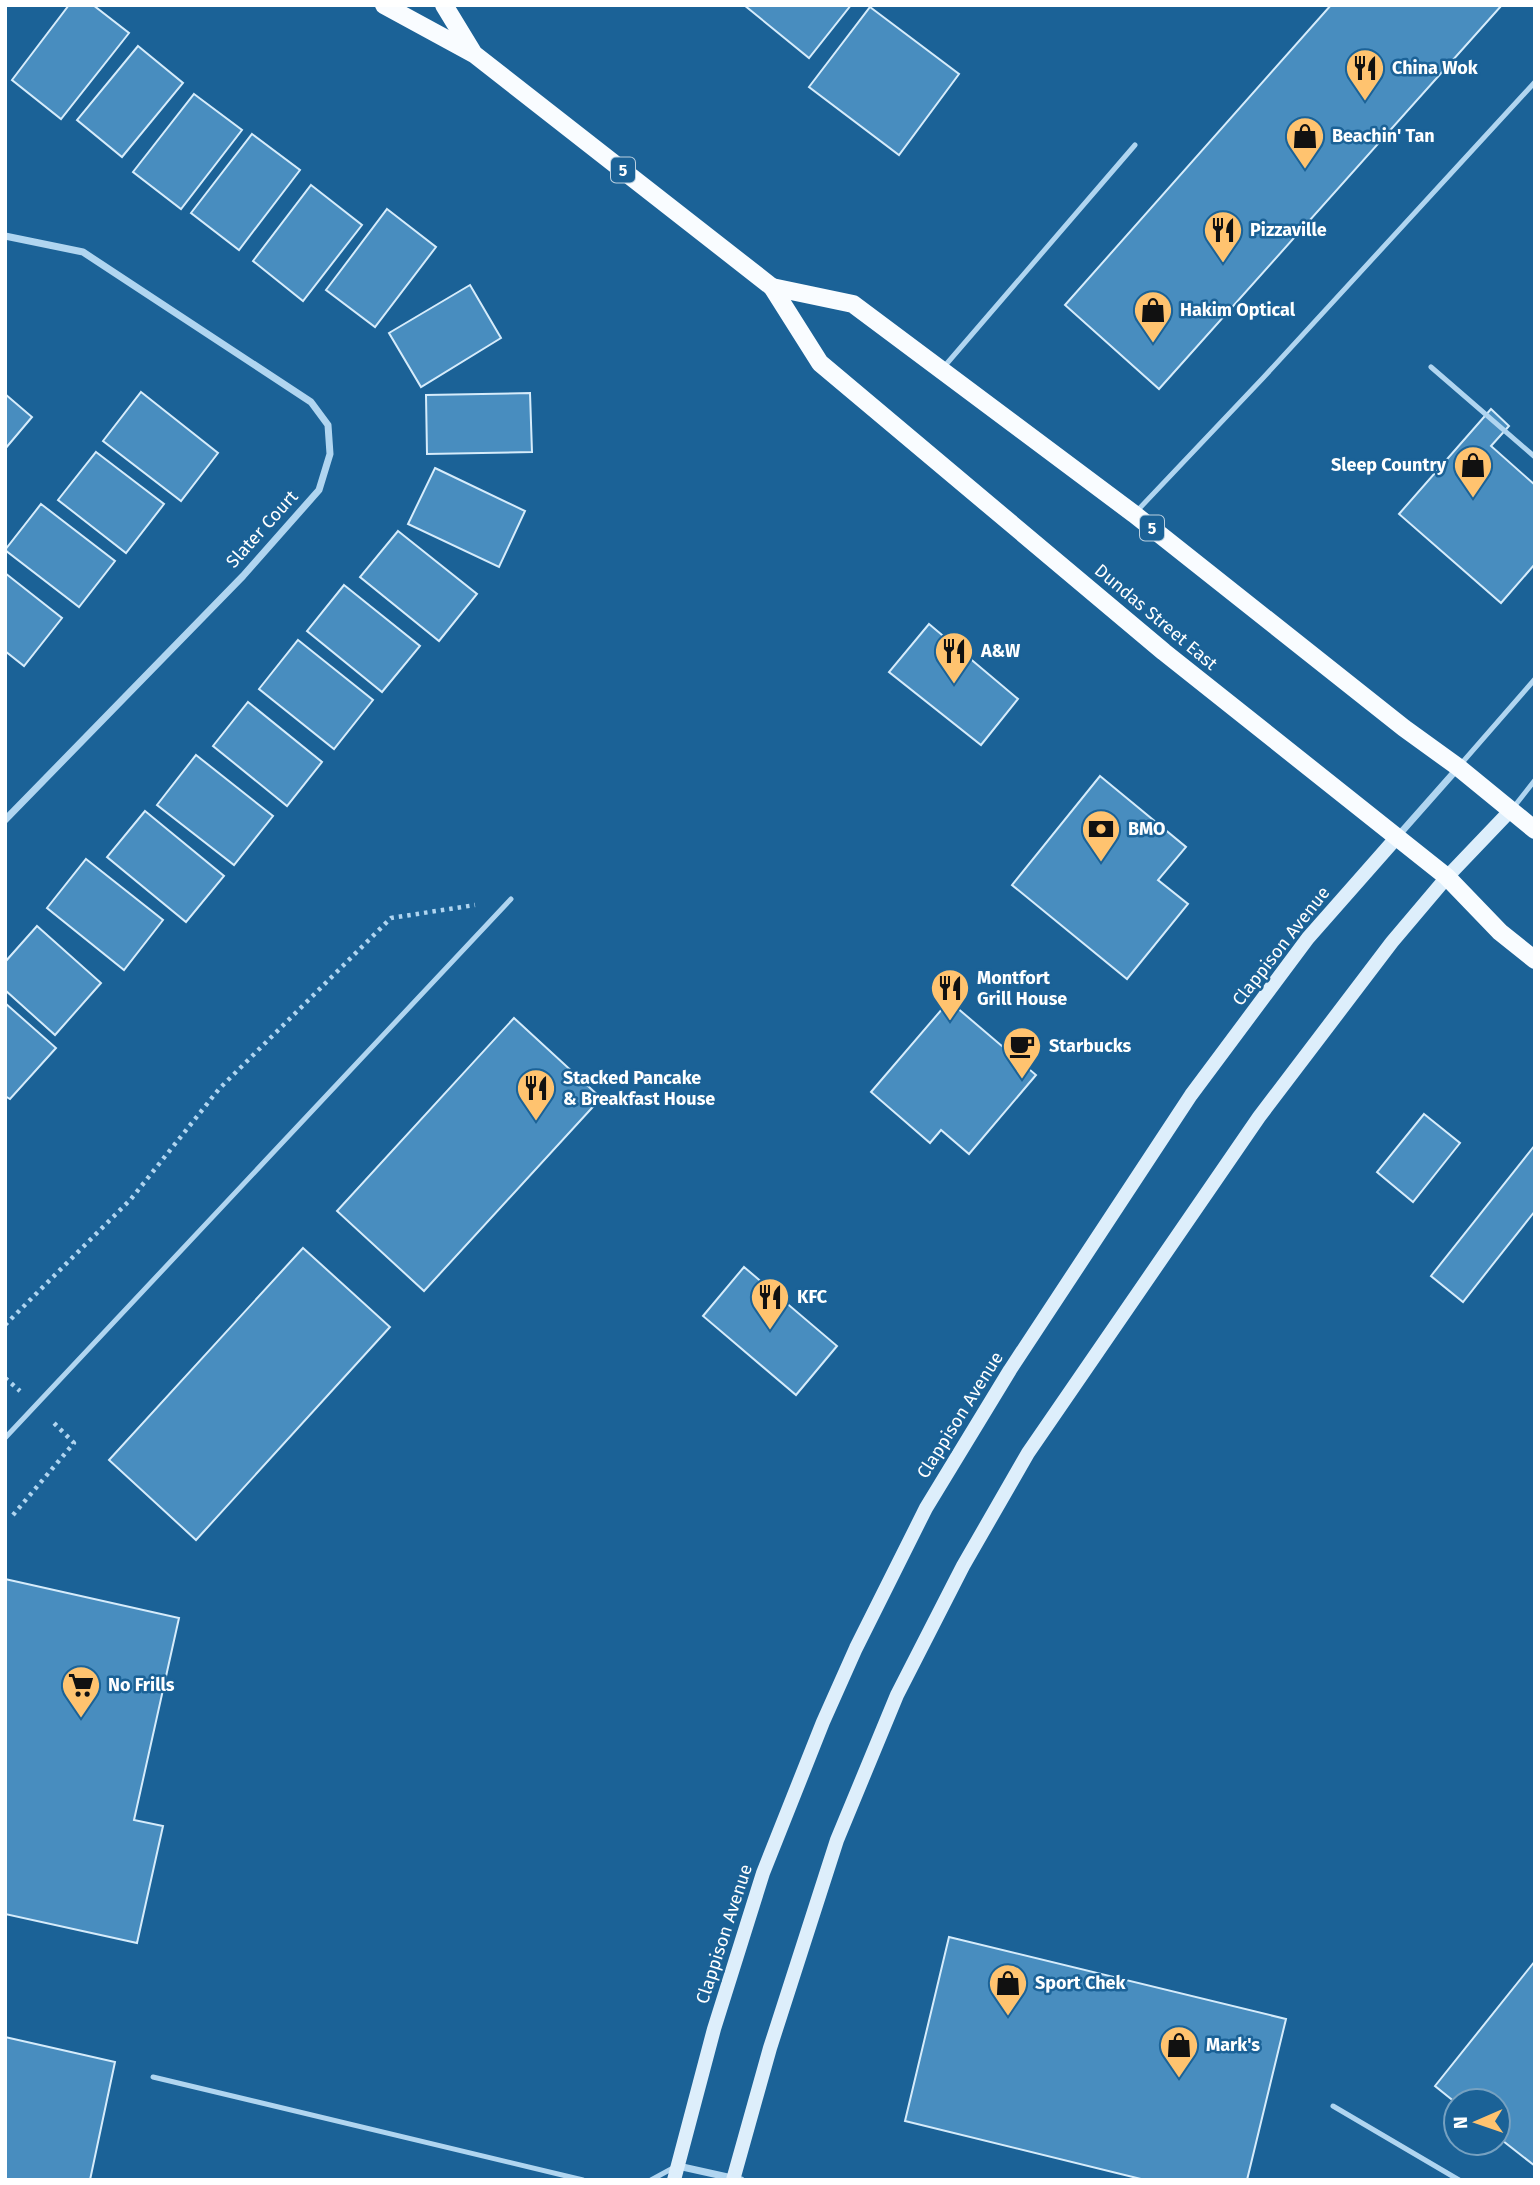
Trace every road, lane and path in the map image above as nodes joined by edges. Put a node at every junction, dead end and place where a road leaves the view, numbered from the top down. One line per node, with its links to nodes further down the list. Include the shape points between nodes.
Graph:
1 (384, 5): 3 (main road, Dundas Street East / 5)
2 (444, 5): 3 (main road, Dundas Street East / 5)
3 (474, 54): 7 (main road, Dundas Street East / 5)
4 (1535, 82): 11 (lane)
5 (1135, 145): 9 (lane)
6 (5, 236): 16 (street, Slater Court, via 83,251 311,402 328,425 330,454 319,489 243,576)
7 (772, 286): 9 (main road, Dundas Street East / 5, via 853,304); 18 (main road, Dundas Street East / 5, via 820,363 1164,652)
8 (1431, 367): 10 (lane)
9 (942, 369): 11 (main road, Dundas Street East / 5)
10 (1535, 457)
11 (1134, 514): 13 (main road, Dundas Street East / 5)
12 (1535, 679): 13 (lane)
13 (1458, 767): 15 (main road, Dundas Street East / 5); 18 (street, Clappison Avenue)
14 (1535, 780): 15 (lane)
15 (1511, 810): 17 (main road, Dundas Street East / 5); 19 (main road)
16 (5, 820)
17 (1535, 830)
18 (1397, 837): 19 (main road, Dundas Street East / 5); 29 (main road, Clappison Avenue, via 1308,938 1191,1095 1010,1370 926,1508 856,1647 778,1835 737,1951)
19 (1447, 877): 21 (main road, Dundas Street East / 5, via 1500,932); 30 (main road, via 1259,1117 1028,1452 963,1566 897,1695 837,1840 770,2048)
20 (511, 900): 22 (path, via 391,918 219,1089 131,1199); 24 (lane)
21 (1535, 960)
22 (5, 1325)
23 (5, 1378): 24 (path)
24 (36, 1406): 25 (lane); 26 (path, via 74,1443)
25 (5, 1438)
26 (13, 1516)
27 (153, 2077): 31 (lane)
28 (1333, 2106): 33 (lane)
29 (676, 2173): 30 (street); 32 (lane)
30 (736, 2179)
31 (583, 2180)
32 (651, 2180)
33 (1459, 2180)

